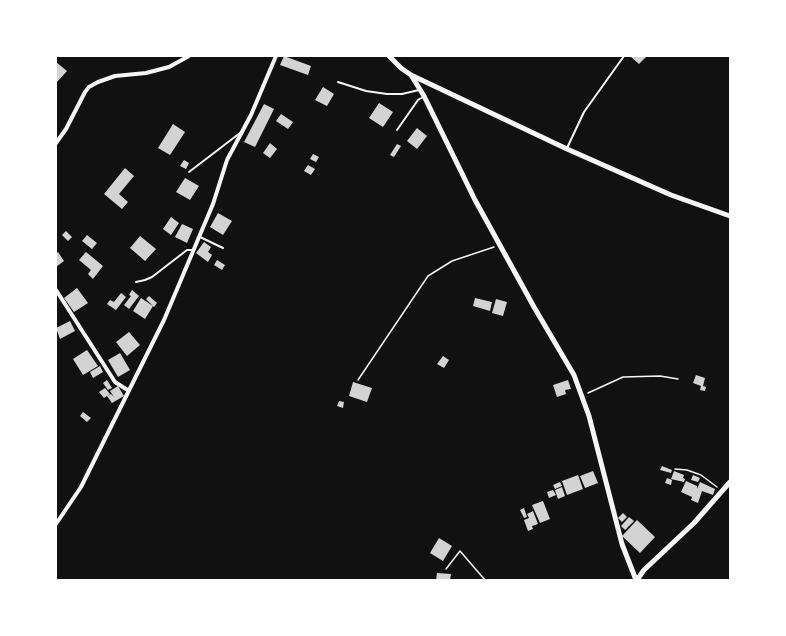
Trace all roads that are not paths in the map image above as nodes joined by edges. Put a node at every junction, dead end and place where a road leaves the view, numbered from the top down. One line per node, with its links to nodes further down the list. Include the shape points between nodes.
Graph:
1 (189, 56): 11 (street, via 169,67 146,73 115,76 89,87)
2 (276, 56): 10 (street)
3 (389, 56): 5 (street)
4 (624, 56): 12 (lane, via 584,112)
5 (411, 75): 7 (street); 12 (street)
6 (338, 82): 7 (lane, via 387,94)
7 (420, 90): 8 (street)
8 (424, 96): 9 (lane, via 418,100); 23 (street, via 475,200 574,375 589,416 622,544)
9 (397, 130)
10 (243, 131): 13 (lane); 15 (street, via 227,160 214,204)
11 (56, 143)
12 (567, 149): 14 (street, via 671,195)
13 (189, 172)
14 (730, 216)
15 (200, 237): 16 (lane); 17 (street)
16 (223, 248)
17 (194, 250): 18 (lane, via 187,250 152,277); 20 (street, via 164,320)
18 (136, 282)
19 (56, 290): 20 (street, via 115,382)
20 (129, 391): 22 (street, via 81,487)
21 (730, 482): 23 (street)
22 (56, 524)
23 (637, 580)

